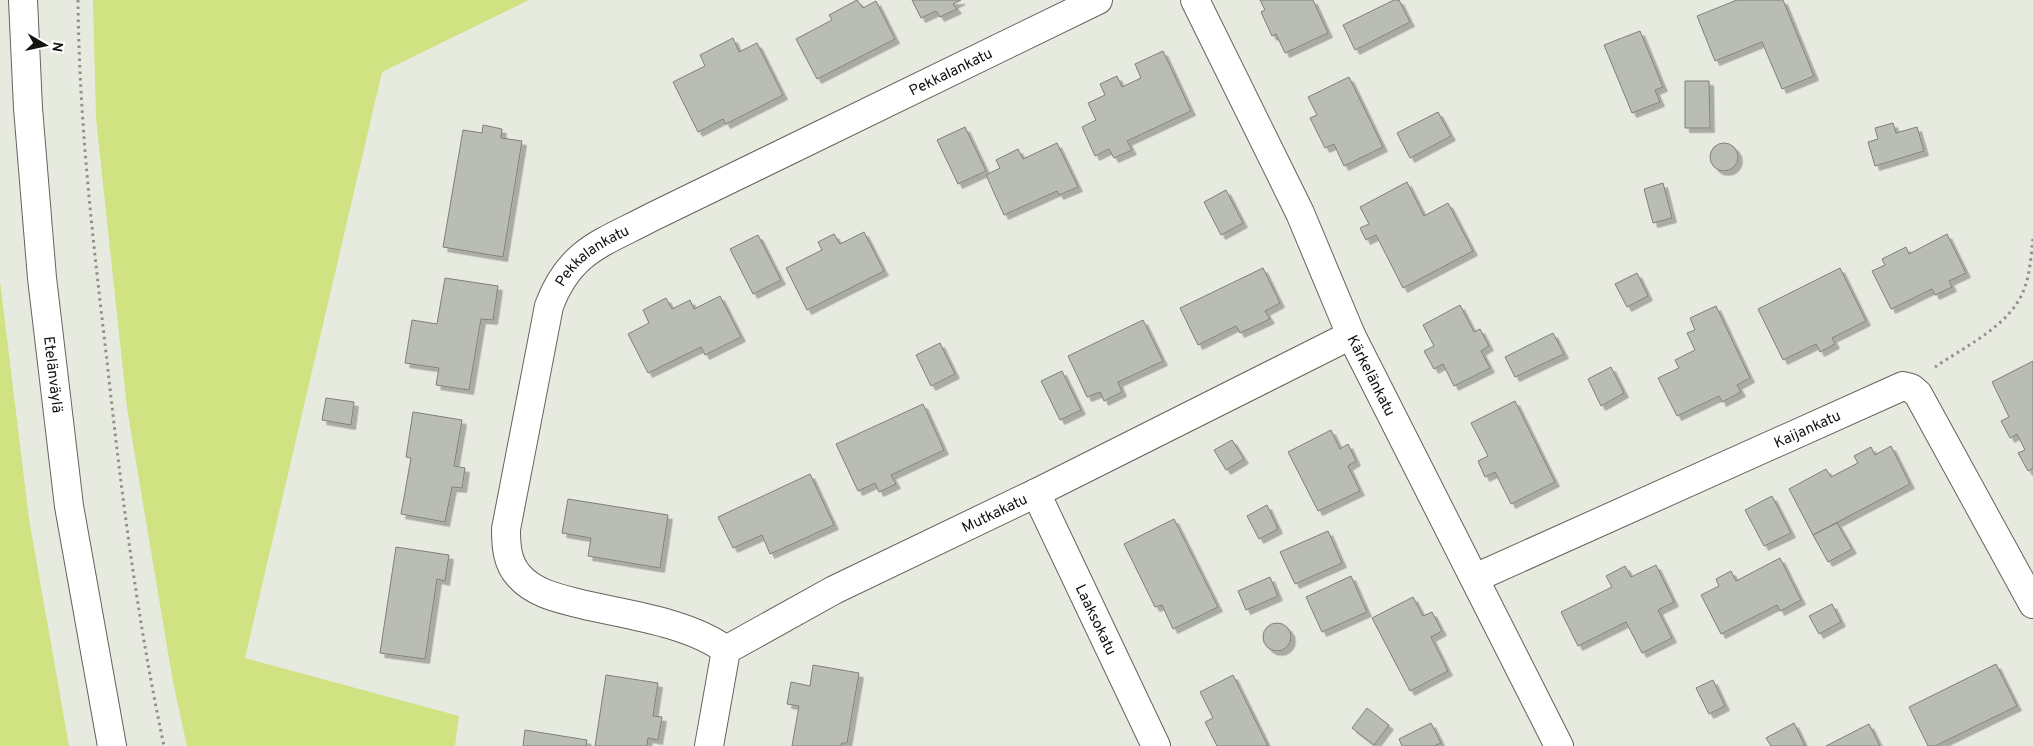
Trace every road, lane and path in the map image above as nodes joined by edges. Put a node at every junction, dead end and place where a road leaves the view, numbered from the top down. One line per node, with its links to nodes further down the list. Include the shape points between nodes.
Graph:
1 (23, 0): 12 (street, Etelänväylä, via 42,278 68,496)
2 (78, 0): 13 (path, via 78,64 99,295 125,524)
3 (1098, 0): 11 (street, Pekkalankatu, via 643,222 584,253 559,283 549,306 508,520 508,557 519,576 546,594 679,628 713,641)
4 (1195, 0): 6 (street, Kärkelänkatu, via 1300,213)
5 (2033, 239): 7 (path, via 2029,274 2013,310 2001,323 1925,374)
6 (1351, 335): 8 (street, Mutkakatu); 9 (street, Kärkelänkatu)
7 (1911, 388): 9 (street, Kaijankatu, via 1903,386 1889,391); 10 (street, via 1934,420)
8 (1036, 494): 11 (street, Mutkakatu, via 834,590); 15 (street, Laaksokatu)
9 (1475, 578): 16 (street, Kärkelänkatu)
10 (2033, 604)
11 (726, 650): 14 (street)
12 (112, 746)
13 (164, 746)
14 (708, 746)
15 (1156, 746)
16 (1560, 746)

